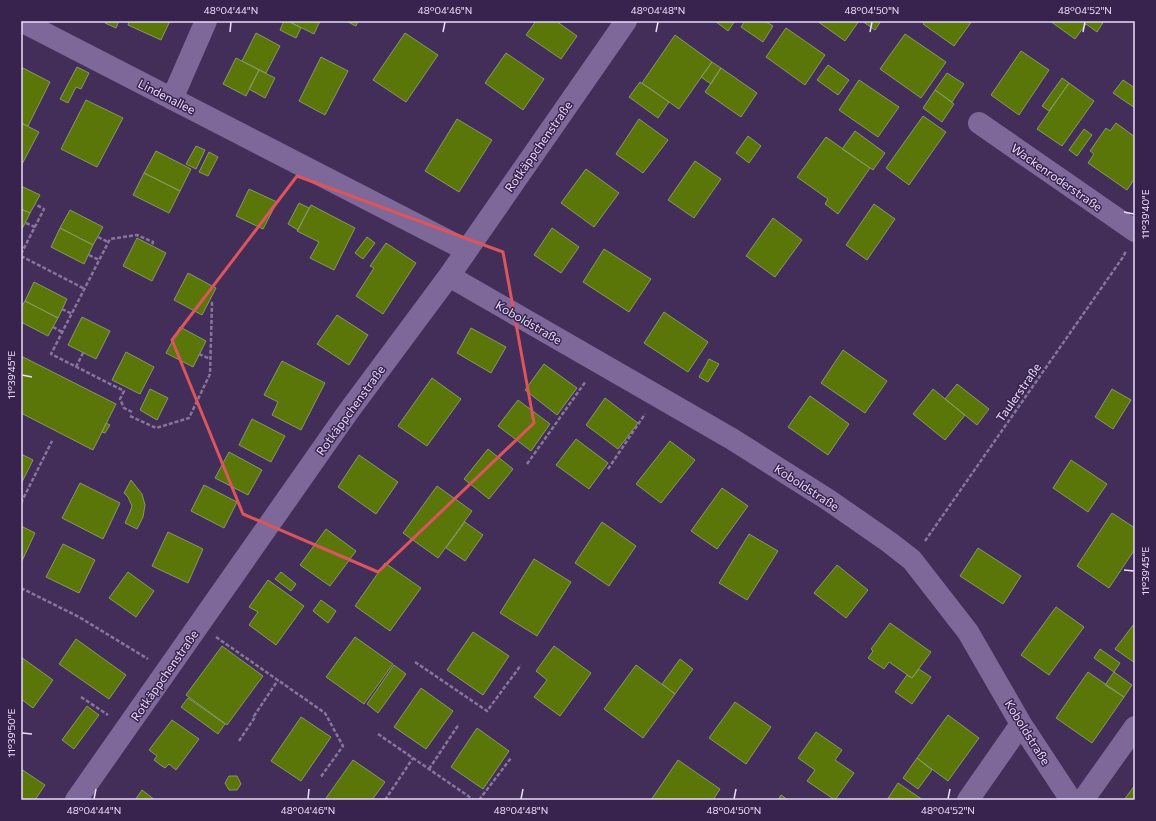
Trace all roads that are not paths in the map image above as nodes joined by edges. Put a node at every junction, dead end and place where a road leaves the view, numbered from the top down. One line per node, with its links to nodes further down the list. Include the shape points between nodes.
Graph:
1 (21, 21): 4 (street, Lindenallee)
2 (206, 21): 4 (street)
3 (626, 21): 7 (street, Rotkäppchenstraße)
4 (172, 99): 7 (street, Lindenallee)
5 (979, 123): 6 (street, Wackenroderstraße)
6 (1132, 238)
7 (466, 250): 8 (street, Rotkäppchenstraße)
8 (449, 276): 9 (street, Koboldstraße, via 732,439 827,499 912,560 968,632); 11 (street, Rotkäppchenstraße, via 348,412)
9 (1021, 724): 12 (street); 13 (street, Koboldstraße)
10 (1135, 727): 14 (street)
11 (76, 800)
12 (968, 800)
13 (1071, 800)
14 (1083, 800)

